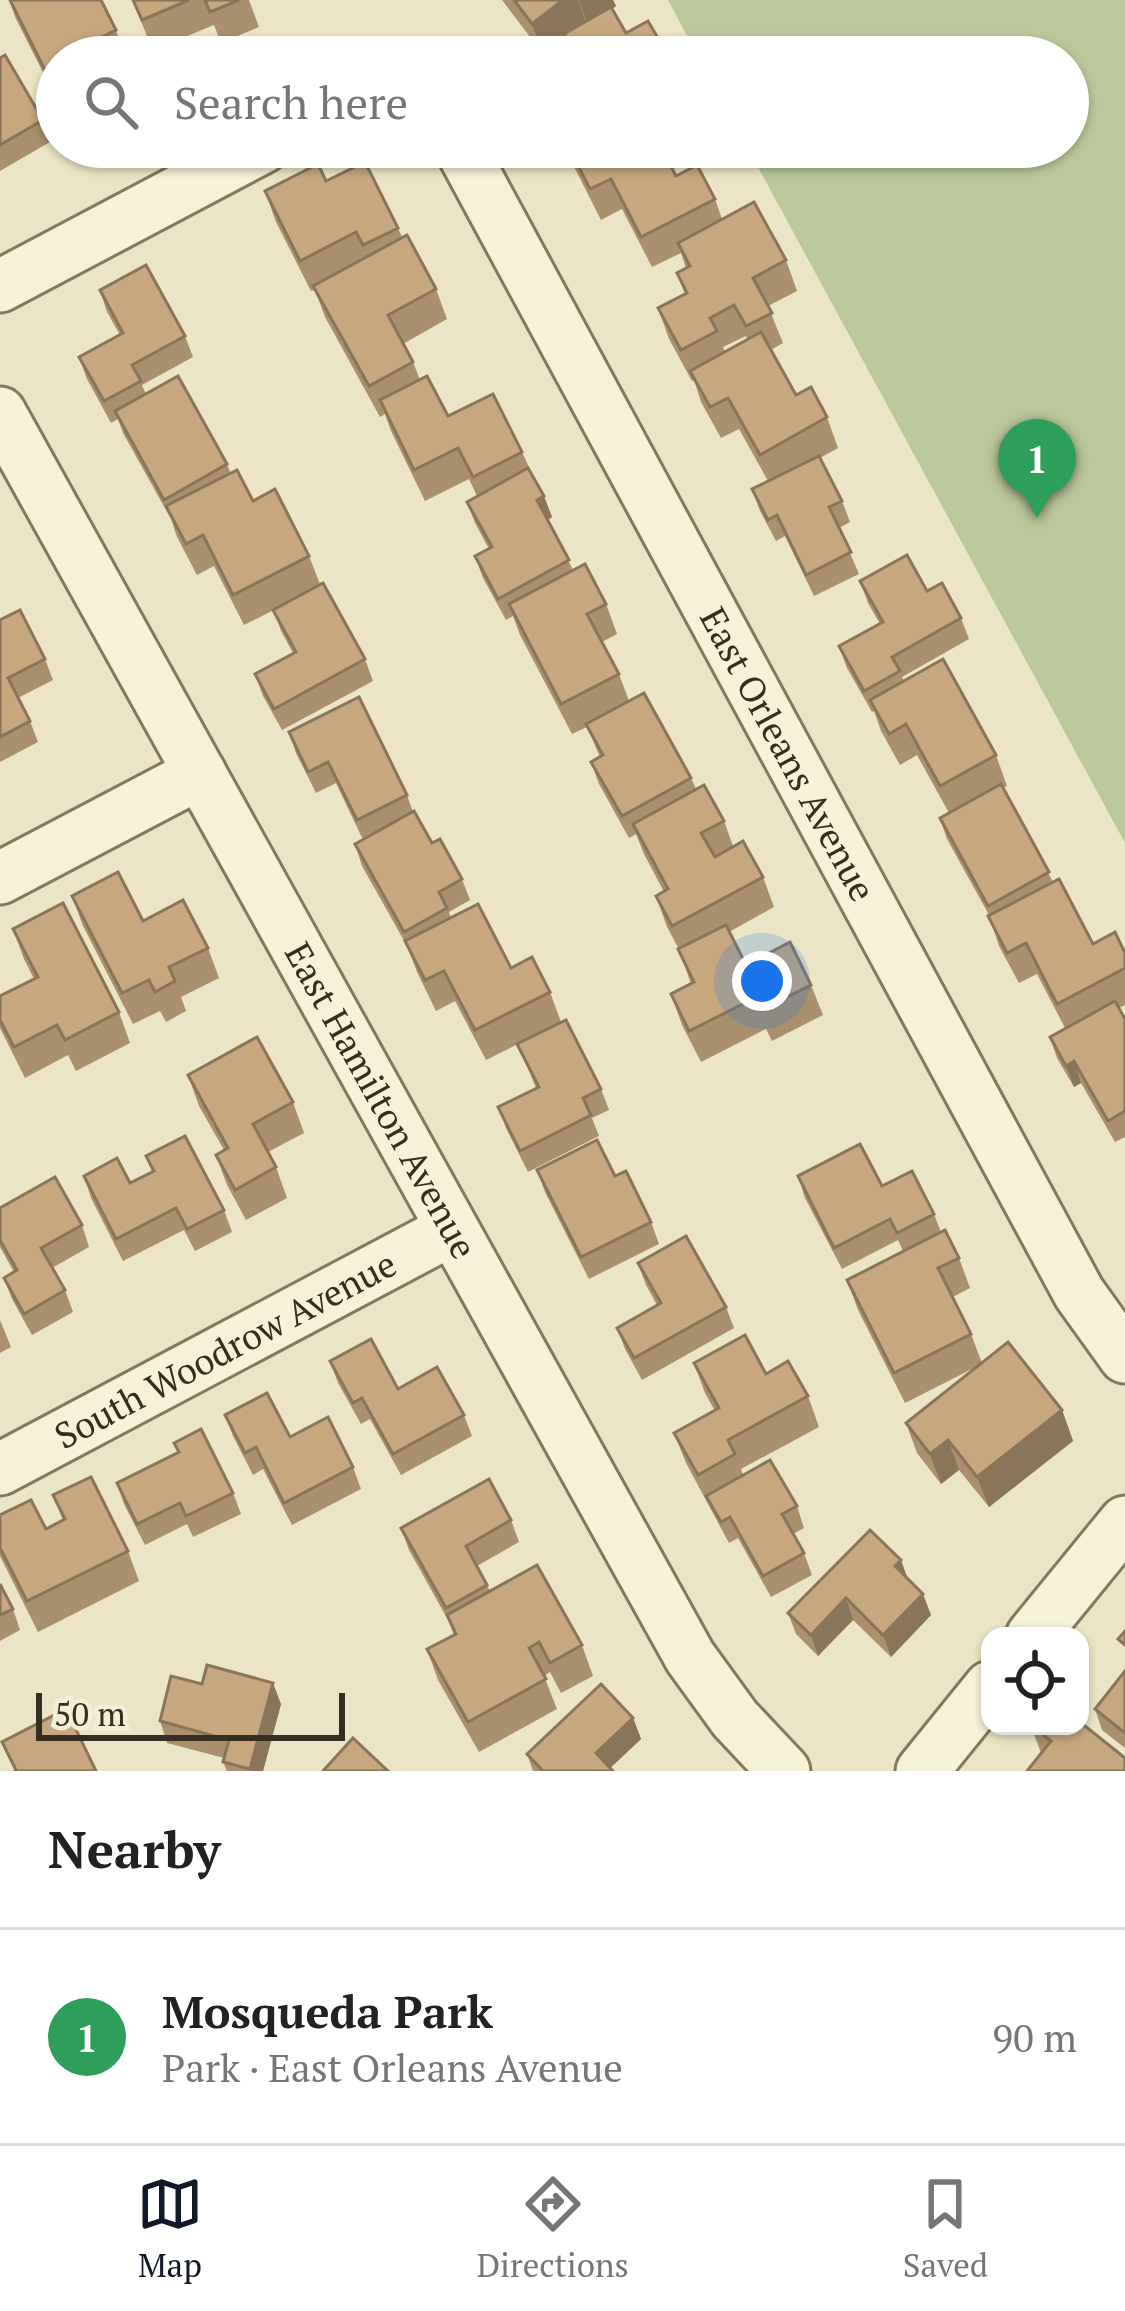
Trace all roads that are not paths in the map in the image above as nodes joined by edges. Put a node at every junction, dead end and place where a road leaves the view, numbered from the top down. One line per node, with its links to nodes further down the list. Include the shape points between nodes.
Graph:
1 (223, 168): 3 (street)
2 (471, 168): 8 (street, East Orleans Avenue, via 1079,1293)
3 (0, 286)
4 (0, 412): 5 (street, East Hamilton Avenue)
5 (200, 773): 6 (street); 7 (street, East Hamilton Avenue)
6 (0, 878)
7 (451, 1230): 9 (street, South Woodrow Avenue); 13 (street, East Hamilton Avenue, via 690,1657)
8 (1125, 1357)
9 (0, 1468)
10 (1125, 1522): 11 (street)
11 (1039, 1627)
12 (981, 1698): 14 (street)
13 (784, 1771)
14 (922, 1771)

